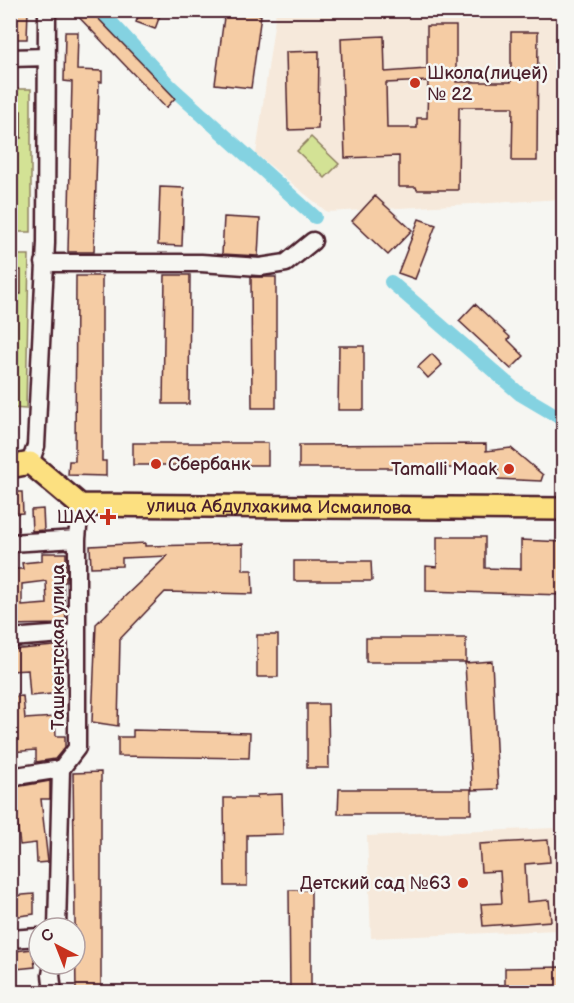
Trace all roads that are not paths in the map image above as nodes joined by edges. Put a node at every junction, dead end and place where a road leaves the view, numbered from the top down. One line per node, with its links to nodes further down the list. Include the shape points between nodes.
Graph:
1 (47, 10): 2 (street)
2 (47, 57): 3 (street); 5 (street)
3 (10, 58)
4 (313, 241): 5 (street, via 286,263 260,267)
5 (44, 263): 6 (street, via 36,446)
6 (20, 465): 7 (main road)
7 (80, 505): 8 (main road, улица Абдулхакима Исмаилова); 9 (street, Ташкентская улица)
8 (564, 509)
9 (77, 539): 10 (street); 11 (street, Ташкентская улица)
10 (10, 543)
11 (77, 633): 12 (street); 13 (street, Ташкентская улица, via 77,748)
12 (10, 638)
13 (61, 769): 14 (street); 15 (street)
14 (10, 777)
15 (57, 916)
16 (27, 938): 17 (street)
17 (10, 939)
18 (51, 976): 19 (street)
19 (53, 993)

